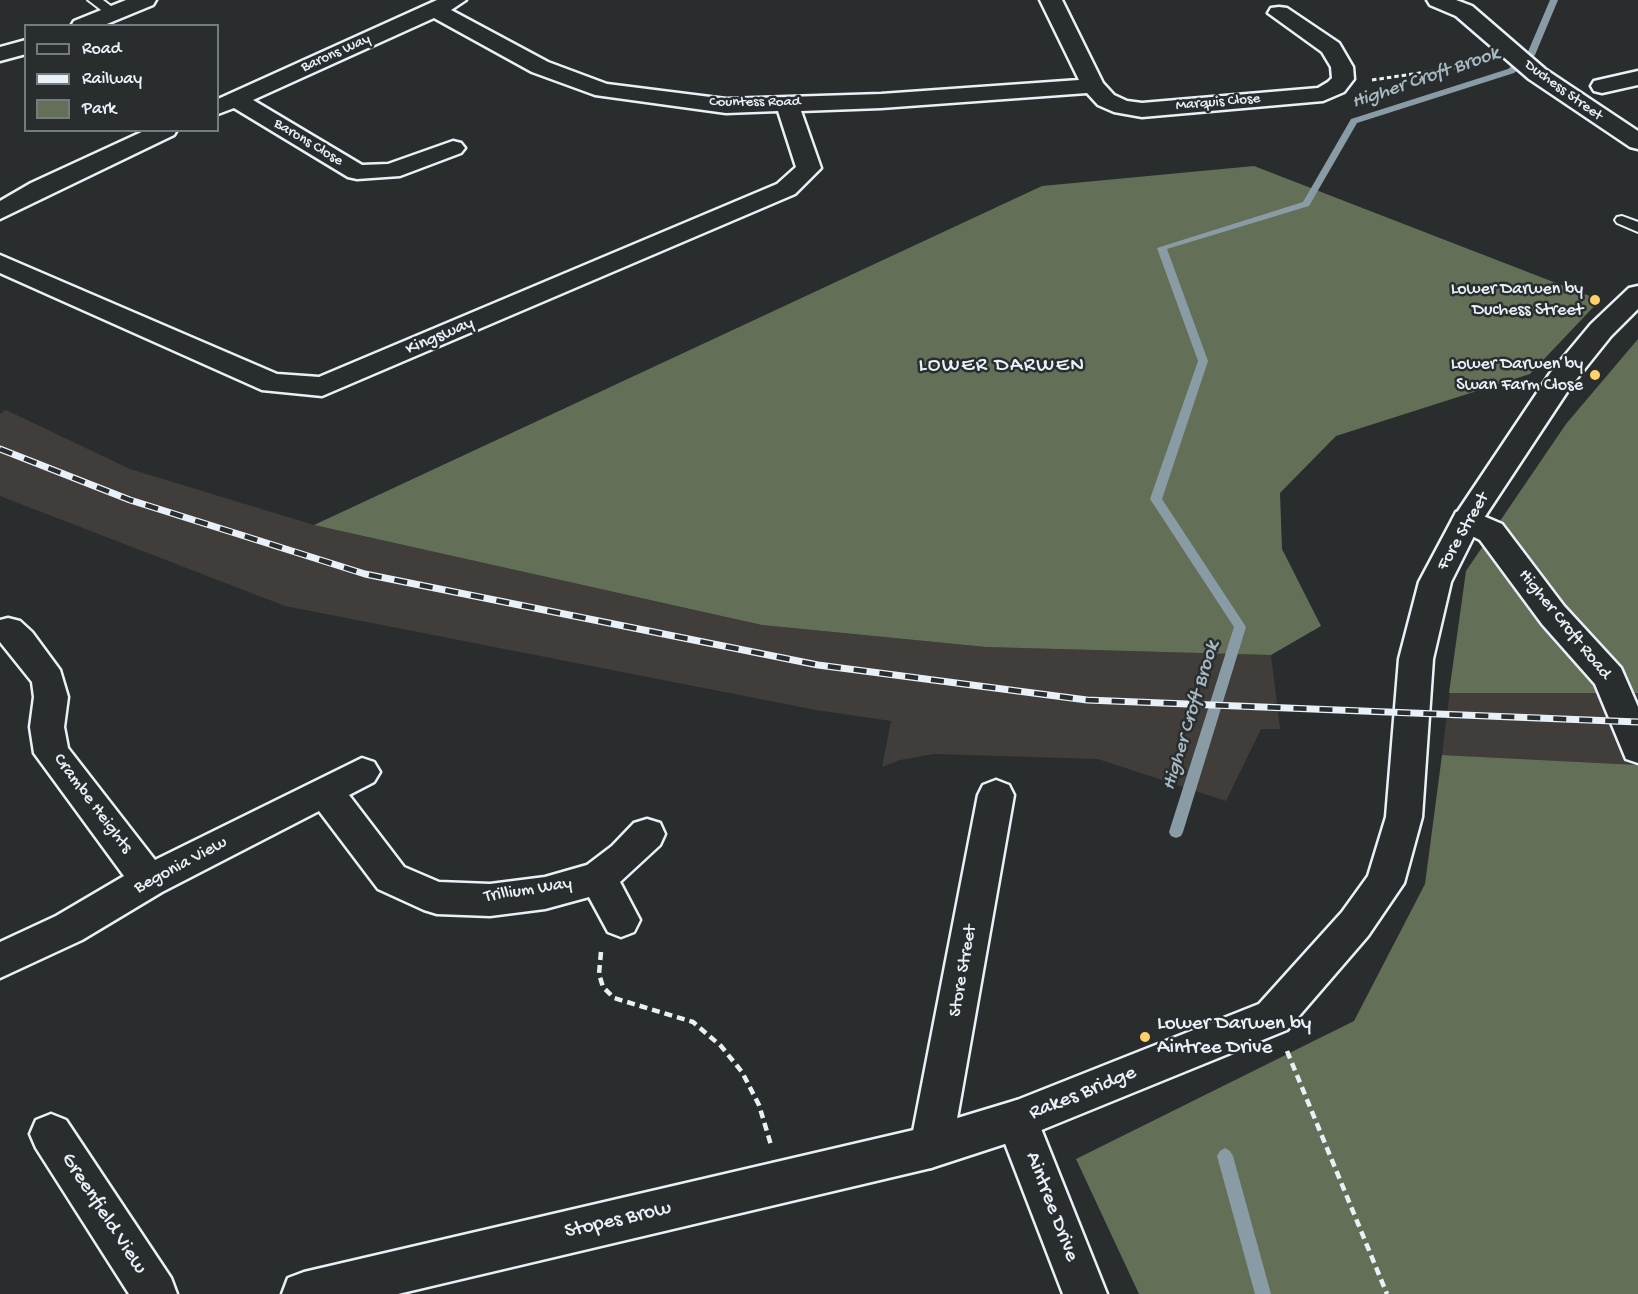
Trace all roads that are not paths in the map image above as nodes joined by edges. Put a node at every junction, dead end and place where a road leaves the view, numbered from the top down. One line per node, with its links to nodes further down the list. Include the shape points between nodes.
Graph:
1 (94, 0): 6 (lane)
2 (145, 0): 6 (street)
3 (1051, 0): 12 (street, Marquis Close)
4 (1438, 0): 17 (street, Duchess Street, via 1464,11 1537,74)
5 (446, 5): 14 (street, Barons Way); 15 (street, Countess Road, via 540,67 603,90 726,106)
6 (114, 13): 8 (street)
7 (1278, 13): 12 (street, Marquis Close, via 1331,48 1342,67 1342,80 1323,94 1142,110 1106,100)
8 (87, 24)
9 (24, 48): 10 (street)
10 (0, 54)
11 (1638, 78): 13 (street)
12 (1093, 86): 15 (street, Countess Road)
13 (1602, 86)
14 (226, 103): 18 (street, Barons Close, via 357,172 391,171)
15 (787, 104): 22 (street, Kingsway, via 809,168 786,189 322,387 272,383)
16 (162, 132): 19 (street, via 40,188)
17 (1638, 142)
18 (453, 148)
19 (0, 211)
20 (1622, 220): 21 (lane)
21 (1638, 227)
22 (0, 263)
23 (1638, 294): 24 (street, Fore Street, via 1601,330 1561,379)
24 (1467, 520): 26 (street, Higher Croft Road, via 1491,532 1553,615 1609,677); 30 (street, Fore Street, via 1435,582 1416,659)
25 (8, 630): 33 (street, Crambe Heights, via 48,679 51,753)
26 (1638, 749)
27 (362, 771): 28 (street, Begonia View)
28 (326, 791): 32 (street, Trillium Way, via 391,878 437,898 490,900 545,892); 33 (street, Begonia View)
29 (996, 795): 38 (street, Store Street)
30 (1404, 818): 36 (street, Rakes Bridge, via 1385,883 1355,924 1273,1017)
31 (646, 834): 32 (street, Trillium Way)
32 (598, 878): 34 (street, Trillium Way)
33 (149, 881): 35 (street, Begonia View, via 69,928)
34 (621, 920)
35 (0, 961)
36 (1017, 1120): 38 (street, Rakes Bridge); 41 (street, Aintree Drive)
37 (51, 1134): 39 (street, Greenfield View)
38 (932, 1147): 40 (street, Stopes Brow)
39 (155, 1294)
40 (304, 1294)
41 (1085, 1294)

